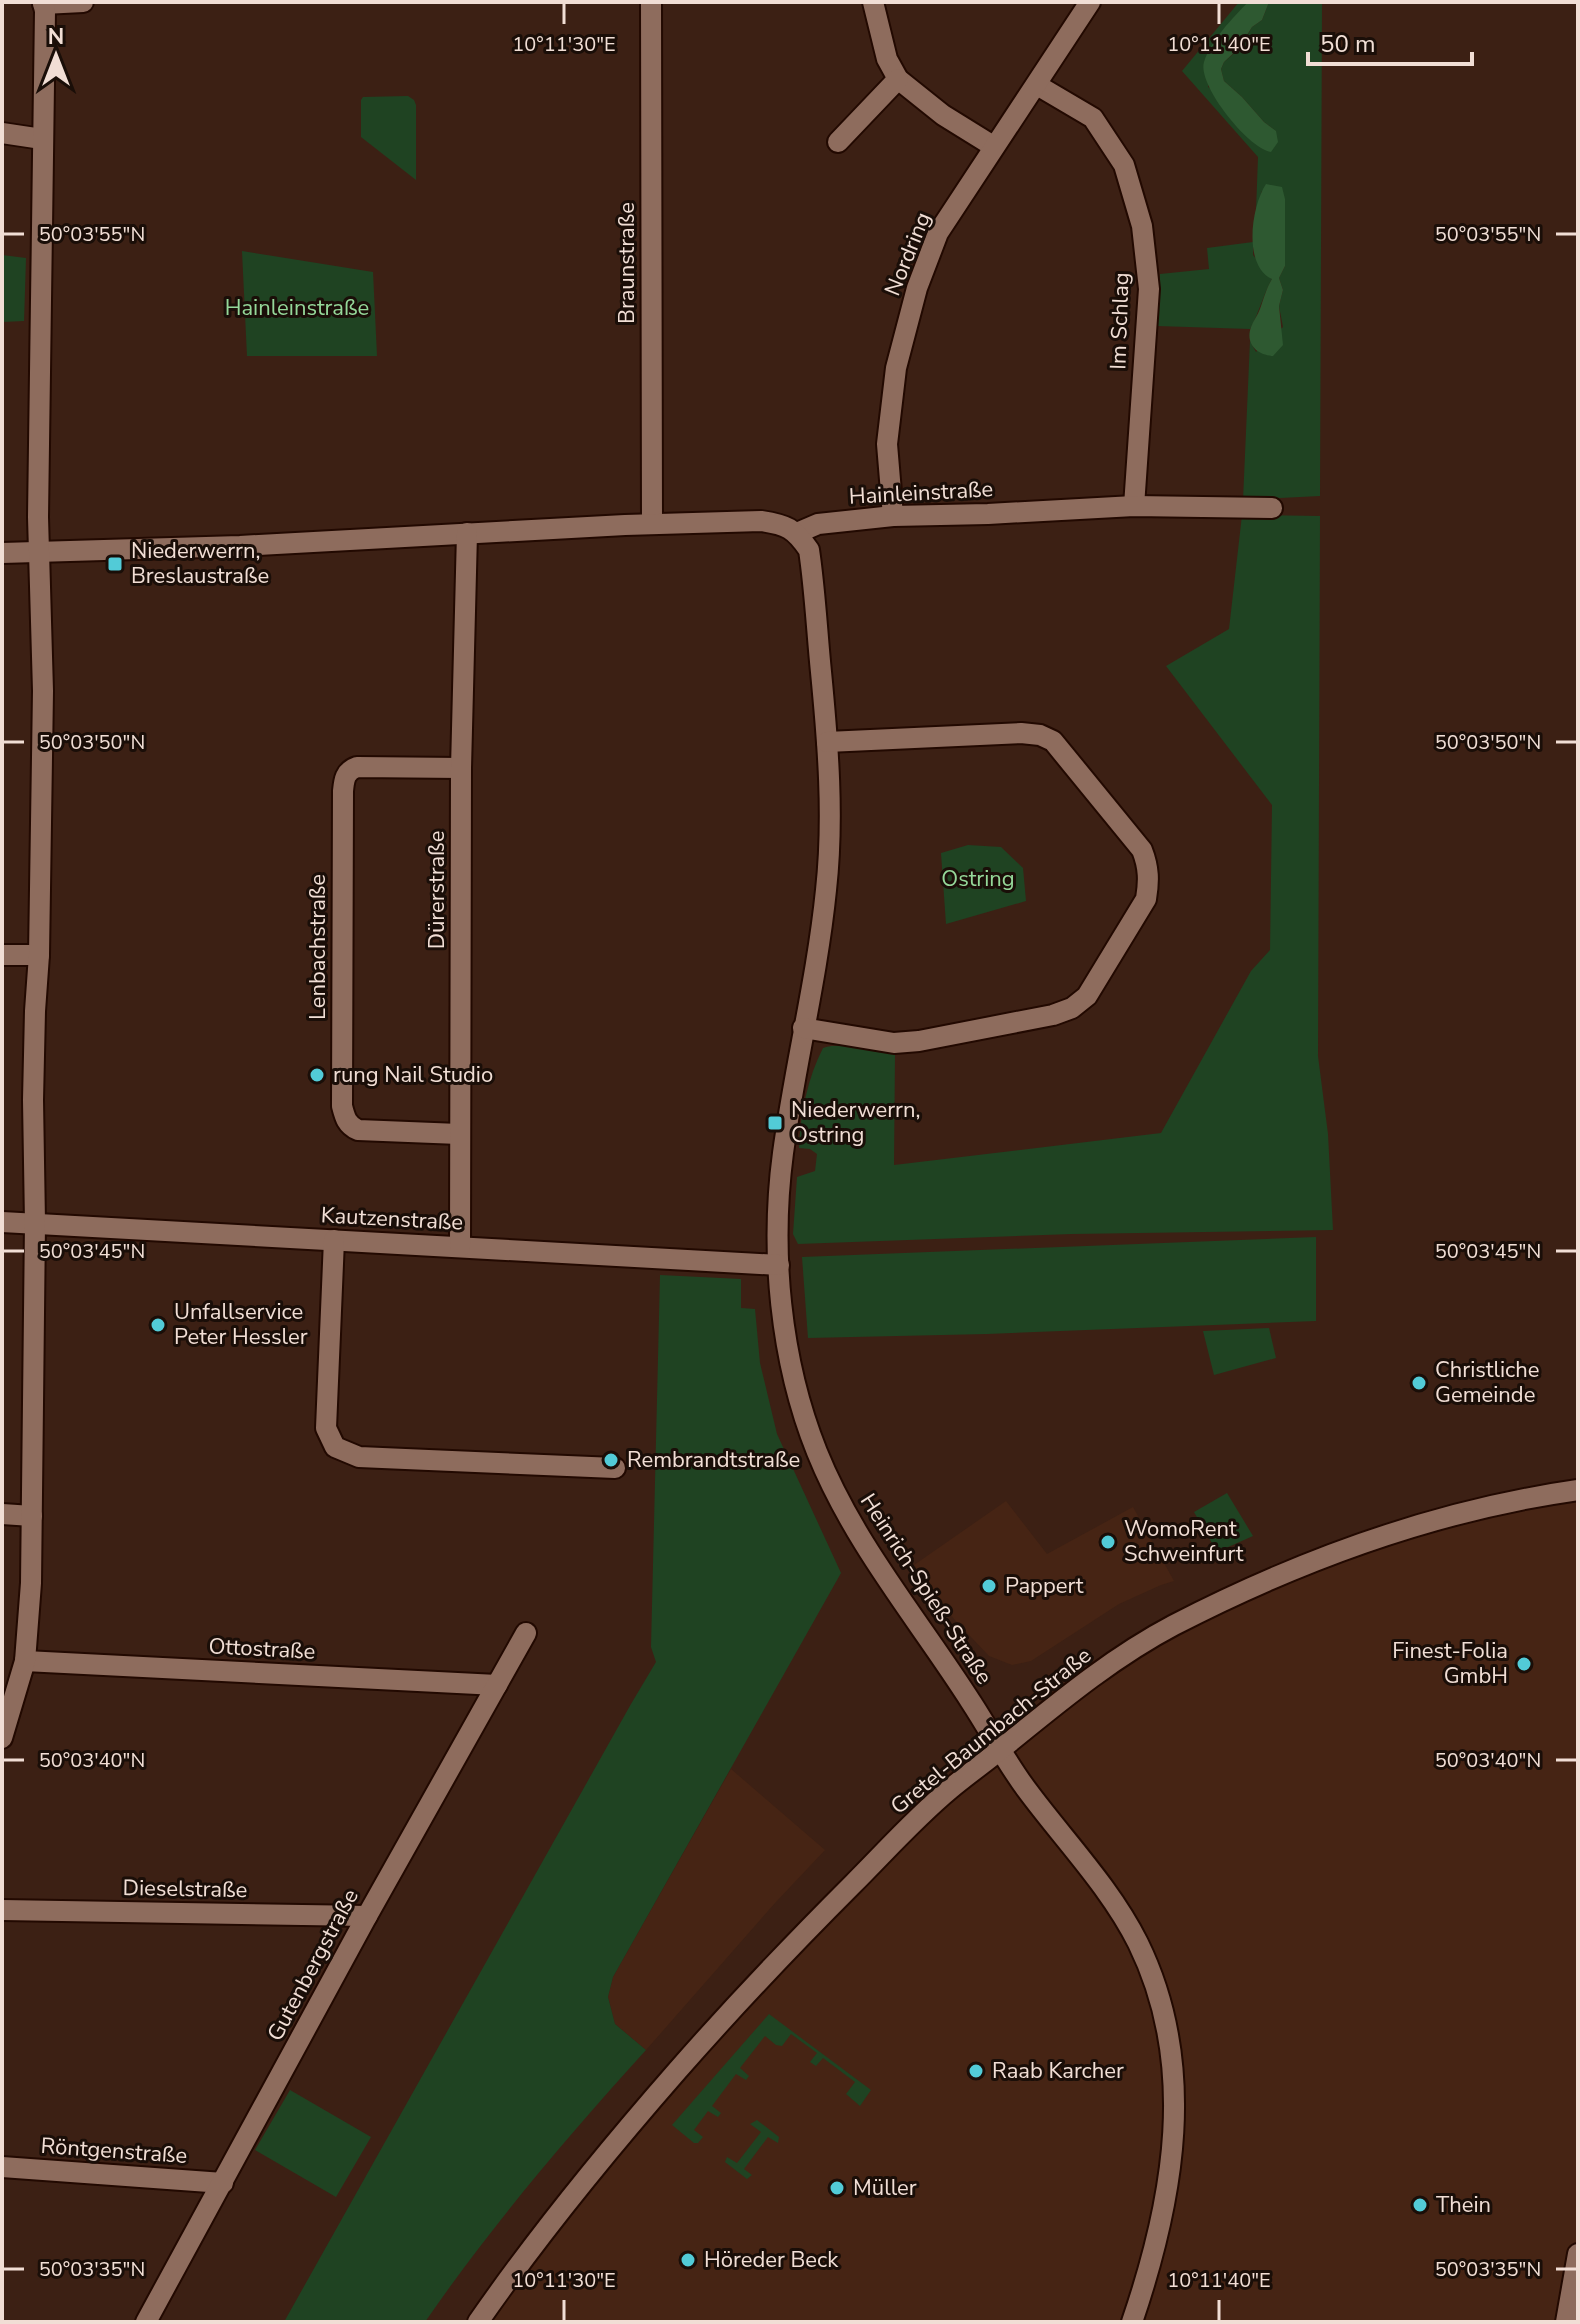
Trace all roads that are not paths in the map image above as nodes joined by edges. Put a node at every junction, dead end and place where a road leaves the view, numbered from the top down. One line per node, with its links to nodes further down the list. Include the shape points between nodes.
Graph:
1 (83, 2): 5 (street)
2 (651, 2): 15 (street, Braunstraße)
3 (873, 2): 6 (street, via 887,59)
4 (1090, 2): 7 (street, Nordring)
5 (43, 3): 9 (street)
6 (898, 79): 10 (street); 11 (street)
7 (1037, 85): 11 (street, Nordring); 12 (street, Im Schlag, via 1093,118 1124,165 1142,226 1149,289)
8 (2, 133): 9 (street)
9 (42, 139): 18 (street)
10 (838, 142)
11 (993, 146): 14 (street, Nordring, via 938,233 899,350 887,444)
12 (1134, 506): 13 (street, Hainleinstraße); 14 (street, Hainleinstraße)
13 (1272, 508)
14 (893, 516): 17 (street, Hainleinstraße, via 818,524)
15 (652, 524): 16 (street); 17 (street, via 761,521)
16 (467, 533): 18 (street); 21 (street, Dürerstraße)
17 (797, 533): 20 (street, via 809,550 812,570)
18 (39, 550): 19 (street); 23 (street)
19 (2, 553)
20 (827, 742): 24 (street, via 827,884); 24 (street, via 1040,735 1053,741 1142,850 1149,883 1146,899 1087,996 1072,1008 894,1043)
21 (461, 768): 25 (street, Dürerstraße); 25 (street, Lenbachstraße, via 357,767 345,776 343,791 345,1119 358,1130)
22 (2, 955): 23 (street)
23 (39, 955): 27 (street)
24 (803, 1028): 30 (street, via 782,1158)
25 (459, 1134): 29 (street, Dürerstraße)
26 (2, 1222): 27 (street, Kautzenstraße)
27 (35, 1223): 28 (street, Kautzenstraße); 34 (street)
28 (334, 1240): 29 (street, Kautzenstraße); 31 (street, via 326,1428 335,1447 359,1457)
29 (460, 1247): 30 (street, Kautzenstraße)
30 (779, 1265): 39 (street, Heinrich-Spieß-Straße, via 790,1357 816,1451 865,1546)
31 (615, 1468)
32 (1578, 1490): 39 (street, Gretel-Baumbach-Straße, via 1438,1520 1289,1571 1173,1625 1120,1657)
33 (2, 1514): 34 (street)
34 (32, 1516): 36 (street)
35 (526, 1633): 37 (street, Gutenbergstraße)
36 (25, 1661): 37 (street, Ottostraße); 38 (street)
37 (497, 1685): 41 (street, Gutenbergstraße)
38 (2, 1738)
39 (1000, 1750): 46 (street, Gretel-Baumbach-Straße, via 908,1827 772,1965 618,2139); 47 (street, Heinrich-Spieß-Straße, via 1138,1944 1171,2046 1176,2099 1168,2186)
40 (2, 1910): 41 (street, Dieselstraße)
41 (367, 1916): 43 (street, Gutenbergstraße)
42 (2, 2167): 43 (street, Röntgenstraße)
43 (223, 2183): 45 (street, Gutenbergstraße)
44 (1578, 2254): 48 (street)
45 (146, 2322)
46 (478, 2322)
47 (1132, 2322)
48 (1566, 2322)

